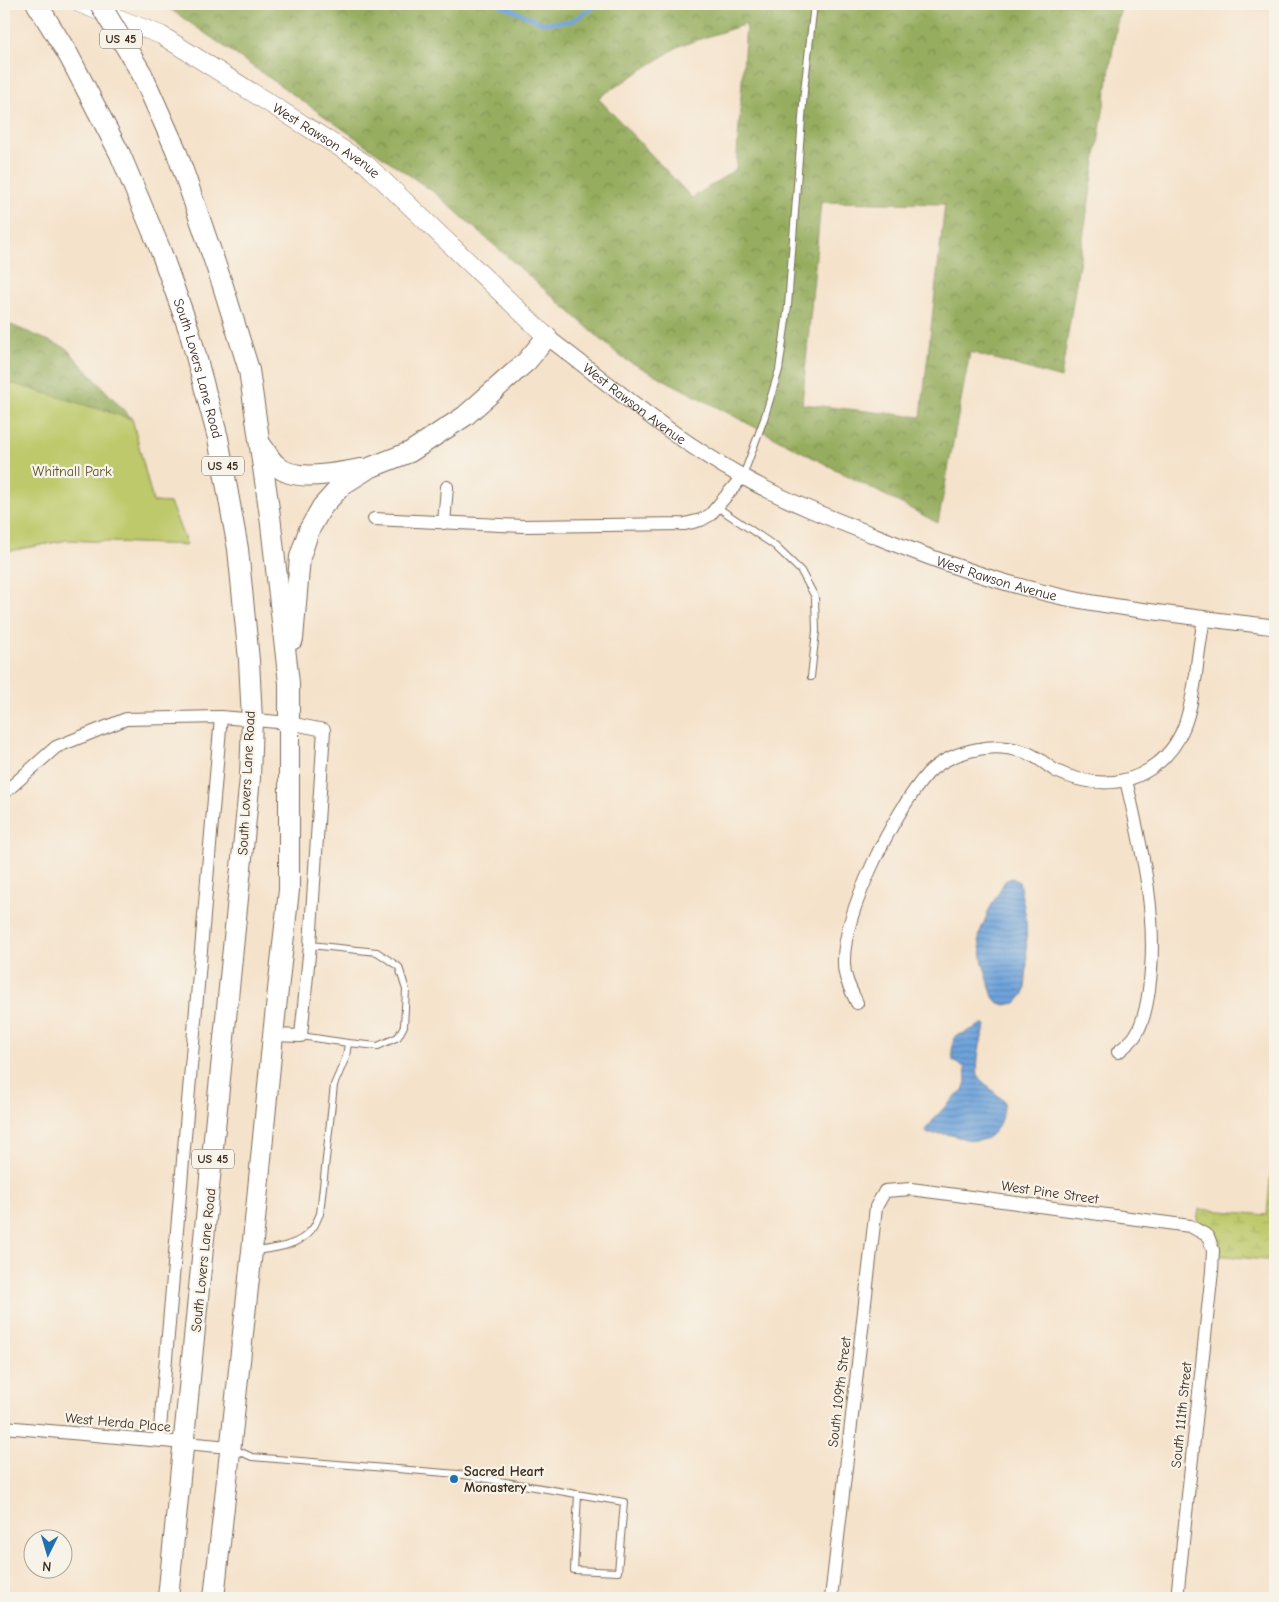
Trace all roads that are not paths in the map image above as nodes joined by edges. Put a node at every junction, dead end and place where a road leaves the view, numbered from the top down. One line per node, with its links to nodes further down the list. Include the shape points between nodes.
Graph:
1 (38, 4): 18 (main road, South Lovers Lane Road / US 45, via 120,154 160,249 192,339 218,438 238,549 249,660)
2 (81, 4): 5 (main road, West Rawson Avenue, via 161,35 366,164)
3 (100, 4): 6 (main road, South Lovers Lane Road / US 45, bridge, via 142,74 176,150 249,370)
4 (814, 4): 8 (lane, via 804,91 788,306 780,360 764,419)
5 (547, 337): 7 (main road, via 527,361 465,416 410,452); 8 (street, West Rawson Avenue, via 673,432)
6 (261, 445): 7 (main road, via 276,466 292,475 322,475); 16 (main road, South Lovers Lane Road / US 45)
7 (369, 468): 16 (main road, via 342,486 322,506 309,530 300,557)
8 (742, 477): 10 (street); 13 (street, West Rawson Avenue, via 840,523 983,575 1076,600)
9 (447, 487): 12 (street)
10 (717, 507): 12 (street, via 701,520 685,524 523,526); 15 (lane, via 775,546 801,571 815,597 816,631)
11 (374, 519): 12 (street)
12 (444, 522)
13 (1204, 618): 14 (street, West Rawson Avenue); 19 (street, via 1186,725 1173,748 1160,762)
14 (1275, 628)
15 (811, 677)
16 (289, 684): 18 (main road, South Lovers Lane Road / US 45)
17 (221, 717): 18 (street); 20 (street, via 126,719 56,747); 31 (street)
18 (271, 722): 21 (street, via 324,730); 23 (main road, South Lovers Lane Road / US 45, via 289,890); 32 (main road, South Lovers Lane Road / US 45, via 250,778)
19 (1126, 780): 22 (street, via 1088,781 1057,771 1028,754 992,747 953,756 929,773 878,852 853,916 844,966 846,980); 26 (street, via 1145,861 1152,918 1152,955 1143,1020 1131,1041)
20 (4, 793)
21 (310, 945): 24 (street); 25 (lane, via 378,952 399,967 406,990 404,1026 398,1037 378,1046)
22 (858, 1003)
23 (273, 1035): 24 (street); 29 (main road, South Lovers Lane Road / US 45)
24 (301, 1036): 25 (lane)
25 (348, 1043): 29 (lane, via 346,1057 334,1085 320,1214 303,1237 287,1245)
26 (1118, 1052)
27 (886, 1191): 28 (street, West Pine Street, via 911,1189 1190,1226); 37 (street, South 109th Street, via 876,1207)
28 (1208, 1236): 38 (street, South 111th Street, via 1212,1271)
29 (252, 1251): 33 (main road, South Lovers Lane Road / US 45)
30 (4, 1427): 31 (street, West Herda Place)
31 (159, 1440): 32 (street, West Herda Place)
32 (184, 1443): 33 (street, West Herda Place); 35 (main road, South Lovers Lane Road / US 45)
33 (230, 1447): 34 (lane, via 252,1457 458,1474); 36 (main road, South Lovers Lane Road / US 45)
34 (578, 1494): 34 (lane, via 624,1502 618,1572 574,1570)
35 (168, 1598)
36 (214, 1598)
37 (831, 1598)
38 (1177, 1598)

